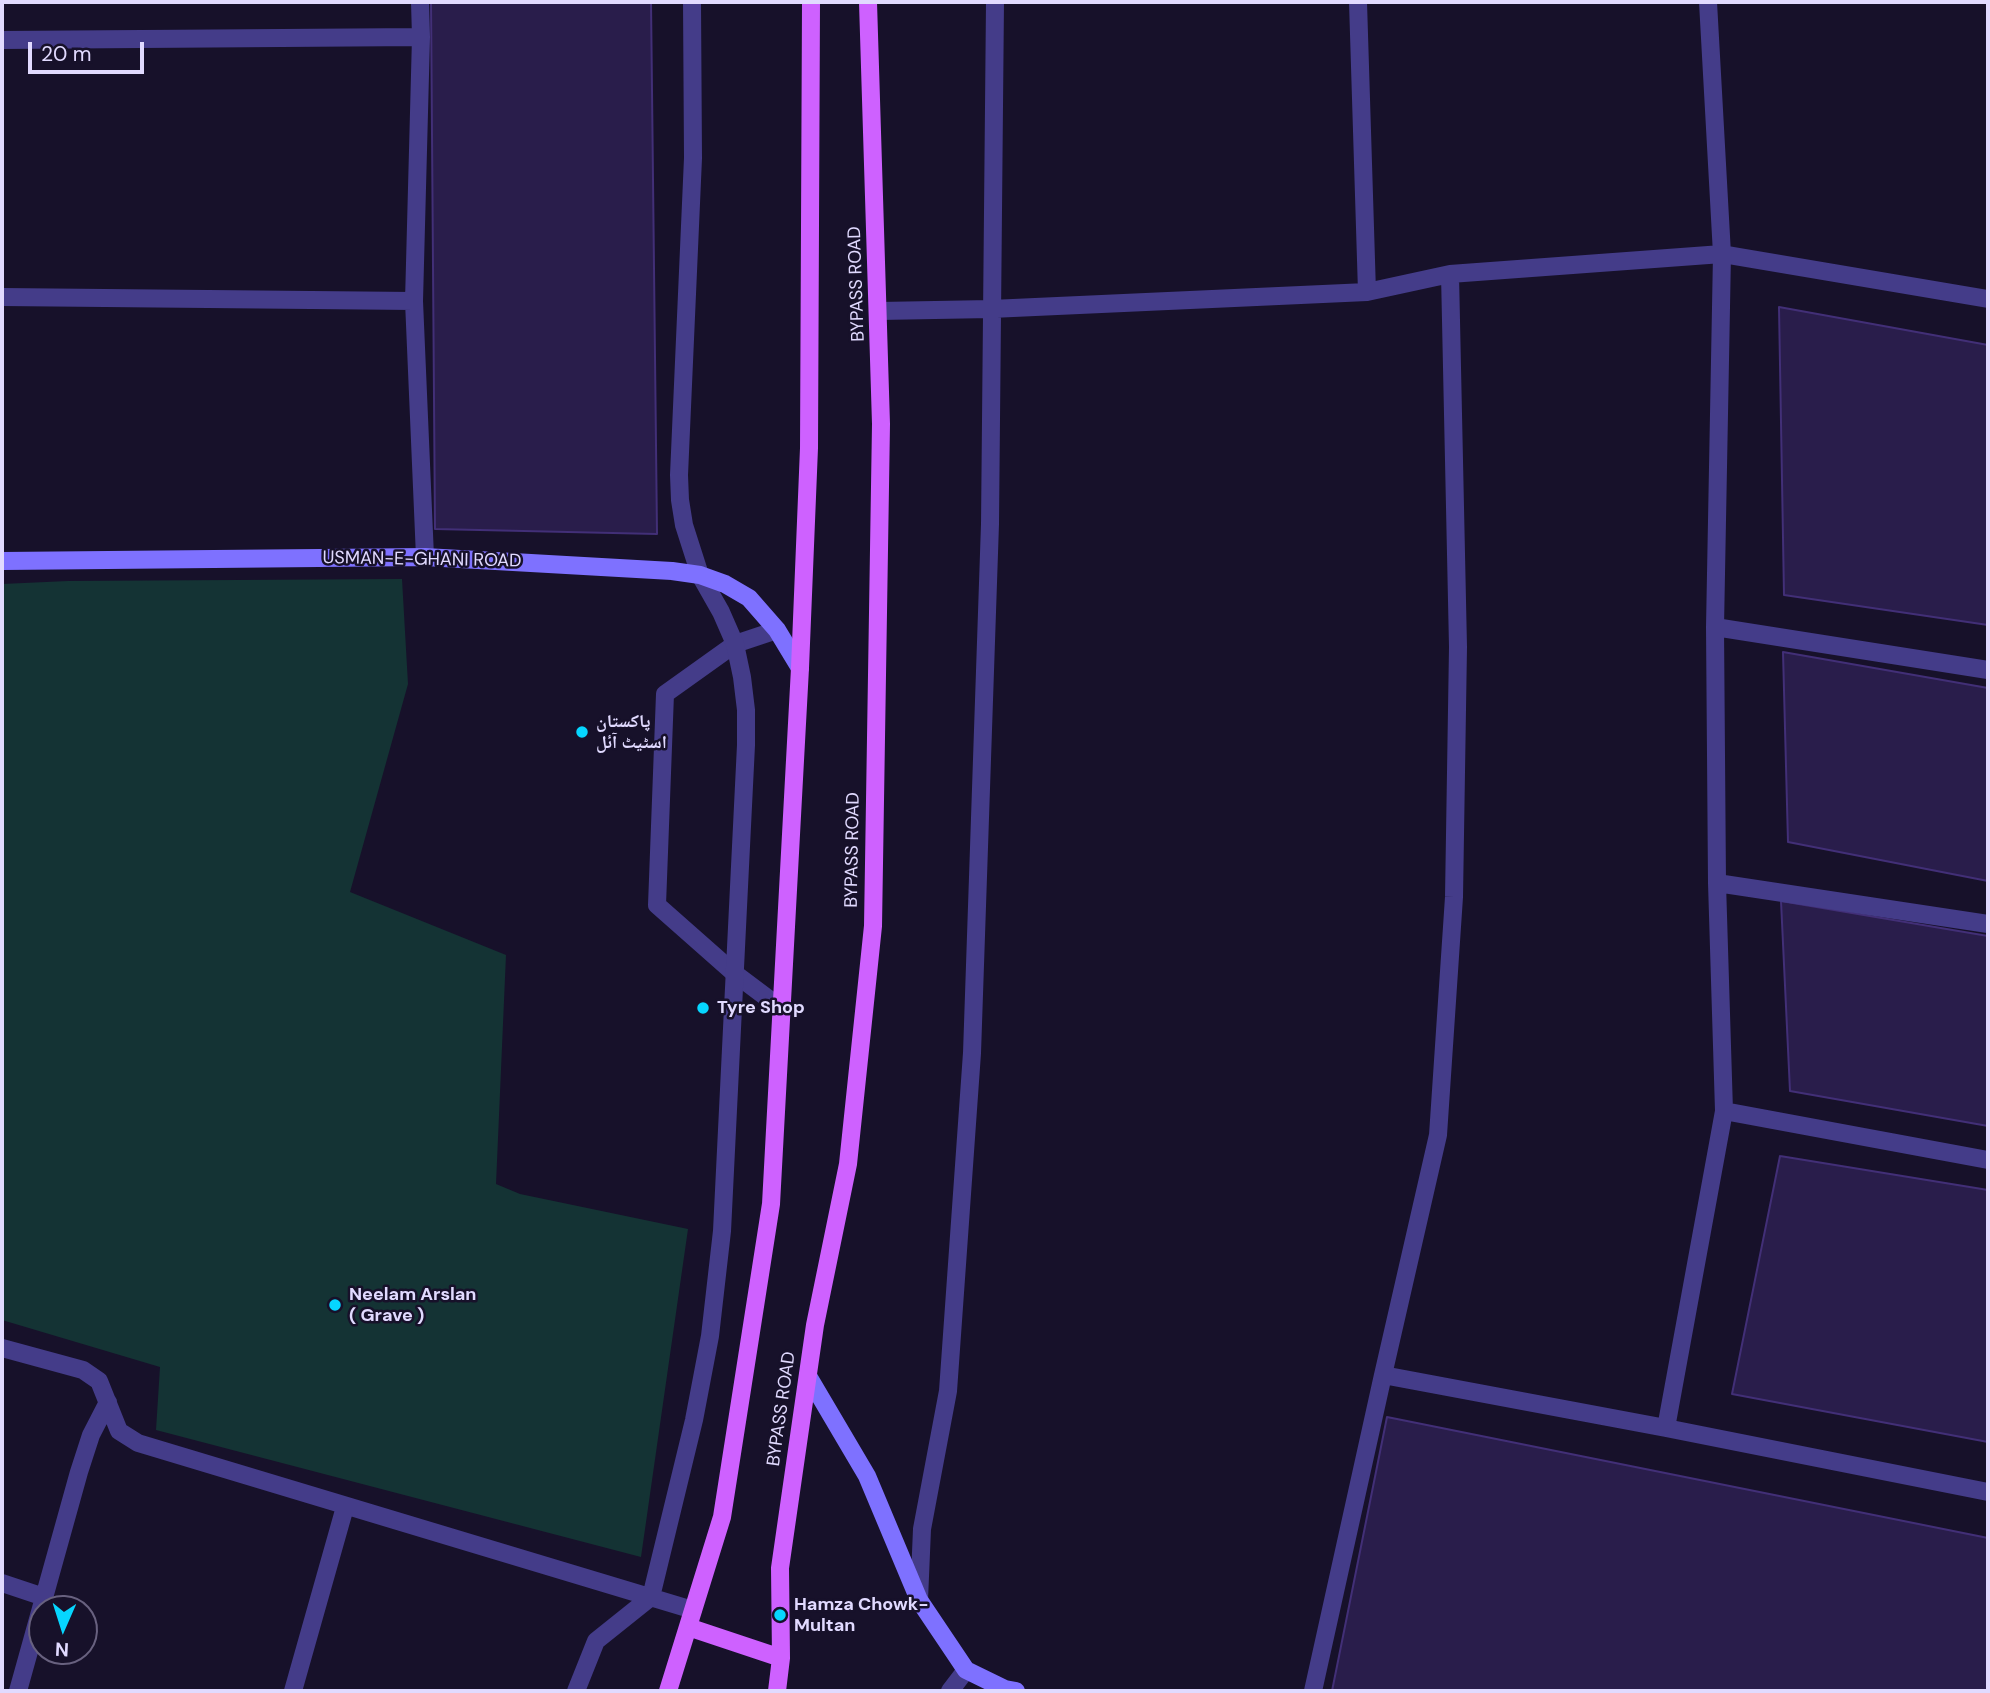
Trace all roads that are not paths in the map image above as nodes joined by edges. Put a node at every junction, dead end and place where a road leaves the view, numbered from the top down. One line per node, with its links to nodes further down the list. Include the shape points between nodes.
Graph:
1 (420, 2): 8 (street)
2 (692, 2): 20 (street, via 693,158 679,475 684,526)
3 (811, 2): 24 (main road, via 809,448)
4 (868, 2): 17 (main road, BYPASS ROAD)
5 (995, 2): 16 (street)
6 (1358, 2): 12 (street)
7 (1708, 2): 10 (street)
8 (421, 37): 9 (street); 15 (street)
9 (2, 40)
10 (1721, 254): 11 (street); 14 (street); 21 (street)
11 (1450, 274): 12 (street); 33 (street, via 1458,647 1453,911 1438,1135)
12 (1367, 292): 16 (street)
13 (2, 297): 15 (street)
14 (1988, 299)
15 (414, 301): 18 (street)
16 (991, 309): 17 (street); 43 (street, via 990,524 972,1053 948,1391 922,1529)
17 (879, 311): 34 (main road, BYPASS ROAD, via 873,926 848,1164)
18 (425, 556): 19 (main road, USMAN-E-GHANI ROAD); 20 (main road, USMAN-E-GHANI ROAD)
19 (2, 561)
20 (700, 575): 22 (main road, USMAN-E-GHANI ROAD, via 749,598); 23 (street)
21 (1715, 627): 25 (street); 26 (street)
22 (777, 630): 23 (street); 24 (main road, USMAN-E-GHANI ROAD)
23 (735, 644): 28 (street, via 746,722); 28 (street, via 664,694 657,905)
24 (800, 668): 29 (main road)
25 (1988, 670)
26 (1717, 883): 27 (street); 30 (street)
27 (1988, 923)
28 (734, 973): 29 (street); 42 (street, via 722,1231 710,1336)
29 (782, 1009): 44 (main road, via 771,1204 722,1517)
30 (1724, 1111): 31 (street); 36 (street)
31 (1988, 1160)
32 (2, 1348): 35 (street, via 83,1370 99,1381)
33 (1383, 1375): 36 (street); 55 (street)
34 (808, 1376): 43 (main road, via 867,1476); 46 (main road, BYPASS ROAD, via 780,1568)
35 (108, 1402): 38 (street, via 119,1431 138,1443); 41 (street, via 91,1434)
36 (1666, 1428): 37 (street)
37 (1988, 1492)
38 (345, 1507): 42 (street); 49 (street)
39 (2, 1583): 40 (street)
40 (38, 1595)
41 (45, 1595)
42 (651, 1597): 44 (street); 50 (street, via 596,1641)
43 (919, 1600): 47 (main road)
44 (690, 1618): 46 (main road); 51 (main road)
45 (28, 1655): 48 (street)
46 (781, 1658): 52 (main road, BYPASS ROAD)
47 (966, 1670): 53 (street); 54 (main road)
48 (18, 1691)
49 (293, 1691)
50 (576, 1691)
51 (668, 1691)
52 (777, 1691)
53 (950, 1691)
54 (1016, 1691)
55 (1312, 1691)

